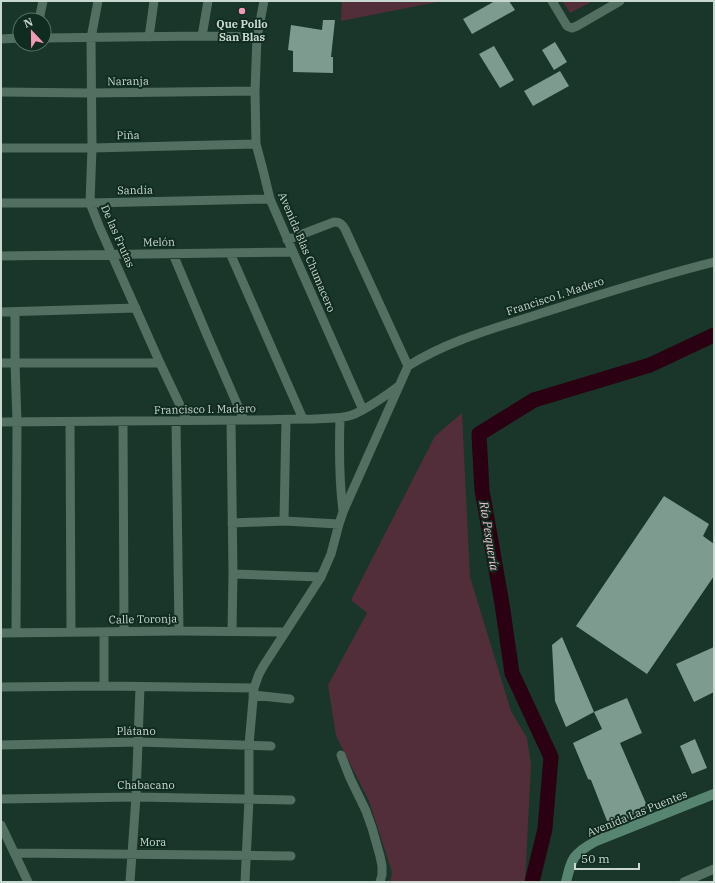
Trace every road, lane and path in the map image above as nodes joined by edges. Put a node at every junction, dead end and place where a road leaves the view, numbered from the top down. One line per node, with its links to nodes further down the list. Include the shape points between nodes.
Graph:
1 (42, 1): 8 (street)
2 (98, 1): 14 (street, De las Frutas)
3 (154, 1): 10 (street)
4 (208, 1): 9 (street)
5 (264, 1): 11 (street, Avenida Blas Chumacero)
6 (552, 1): 7 (street, via 567,26 572,28)
7 (620, 1)
8 (40, 12)
9 (202, 36): 10 (street); 11 (street)
10 (149, 37): 14 (street)
11 (257, 37): 16 (street, Avenida Blas Chumacero)
12 (12, 38): 15 (street)
13 (52, 38): 14 (street)
14 (91, 38): 18 (street, De las Frutas)
15 (1, 39)
16 (255, 91): 18 (street, Naranja); 19 (street, Avenida Blas Chumacero)
17 (1, 92): 18 (street, Naranja)
18 (92, 93): 21 (street, De las Frutas)
19 (256, 144): 21 (street, Piña); 22 (street, Avenida Blas Chumacero)
20 (1, 148): 21 (street, Piña)
21 (92, 148): 24 (street, De las Frutas)
22 (270, 199): 24 (street, Sandía); 25 (street, Avenida Blas Chumacero)
23 (1, 203): 24 (street, Sandía)
24 (90, 203): 29 (street, De las Frutas)
25 (287, 240): 26 (street, Avenida Blas Chumacero); 38 (street, via 334,222 342,224)
26 (293, 252): 27 (street, Melón); 40 (street, Avenida Blas Chumacero)
27 (230, 253): 28 (street, Melón); 42 (street)
28 (173, 254): 29 (street, Melón); 45 (street)
29 (112, 255): 30 (street, Melón); 32 (street, De las Frutas)
30 (1, 256)
31 (714, 262): 38 (street, Francisco I. Madero, via 634,283 488,330 438,349)
32 (136, 308): 34 (street); 37 (street, De las Frutas)
33 (1, 312): 34 (street)
34 (15, 312): 36 (street)
35 (1, 363): 36 (street)
36 (15, 363): 37 (street); 49 (street)
37 (160, 363): 43 (street, De las Frutas)
38 (408, 366): 39 (street)
39 (400, 386): 40 (street, Francisco I. Madero); 52 (street)
40 (363, 410): 41 (street, Francisco I. Madero)
41 (340, 418): 42 (street, Francisco I. Madero); 52 (street)
42 (303, 419): 46 (street, Francisco I. Madero)
43 (187, 420): 44 (street, Francisco I. Madero); 47 (street, Francisco I. Madero)
44 (231, 420): 45 (street, Francisco I. Madero); 54 (street)
45 (244, 420): 46 (street, Francisco I. Madero)
46 (286, 420): 53 (street)
47 (176, 421): 51 (street, Francisco I. Madero); 59 (street)
48 (1, 422): 49 (street, Francisco I. Madero)
49 (17, 422): 50 (street, Francisco I. Madero); 65 (street)
50 (70, 422): 51 (street, Francisco I. Madero); 61 (street)
51 (123, 422): 58 (street)
52 (343, 512): 55 (street)
53 (284, 521): 54 (street); 55 (street)
54 (232, 523): 56 (street)
55 (339, 524): 57 (street, via 331,554)
56 (233, 574): 57 (street); 60 (street)
57 (321, 577): 63 (street)
58 (124, 631): 59 (street, Calle Toronja); 62 (street, Calle Toronja)
59 (179, 631): 60 (street, Calle Toronja)
60 (232, 631): 63 (street, Calle Toronja)
61 (71, 632): 62 (street, Calle Toronja); 65 (street, Calle Toronja)
62 (104, 632): 66 (street)
63 (285, 632): 69 (street, via 259,674)
64 (1, 633): 65 (street, Calle Toronja)
65 (16, 633)
66 (104, 686): 67 (street); 68 (street)
67 (1, 687)
68 (140, 687): 69 (street); 71 (street)
69 (253, 691): 70 (street); 73 (street)
70 (290, 699)
71 (138, 742): 72 (street, Plátano); 73 (street, Plátano); 77 (street)
72 (1, 745)
73 (249, 745): 74 (street, Plátano); 79 (street)
74 (271, 746)
75 (341, 755): 90 (street, via 372,828 381,861)
76 (714, 794): 91 (street, Avenida Las Puentes, via 585,847 575,856)
77 (136, 797): 78 (street, Chabacano); 79 (street, Chabacano); 83 (street)
78 (1, 799)
79 (249, 799): 80 (street, Chabacano); 84 (street)
80 (291, 800)
81 (1, 825): 82 (street)
82 (14, 853): 83 (street, Mora); 87 (street)
83 (132, 854): 84 (street, Mora); 88 (street)
84 (246, 855): 85 (street, Mora); 89 (street)
85 (291, 856)
86 (714, 869): 92 (street)
87 (28, 882)
88 (130, 882)
89 (245, 882)
90 (380, 882)
91 (566, 882)
92 (684, 882)

